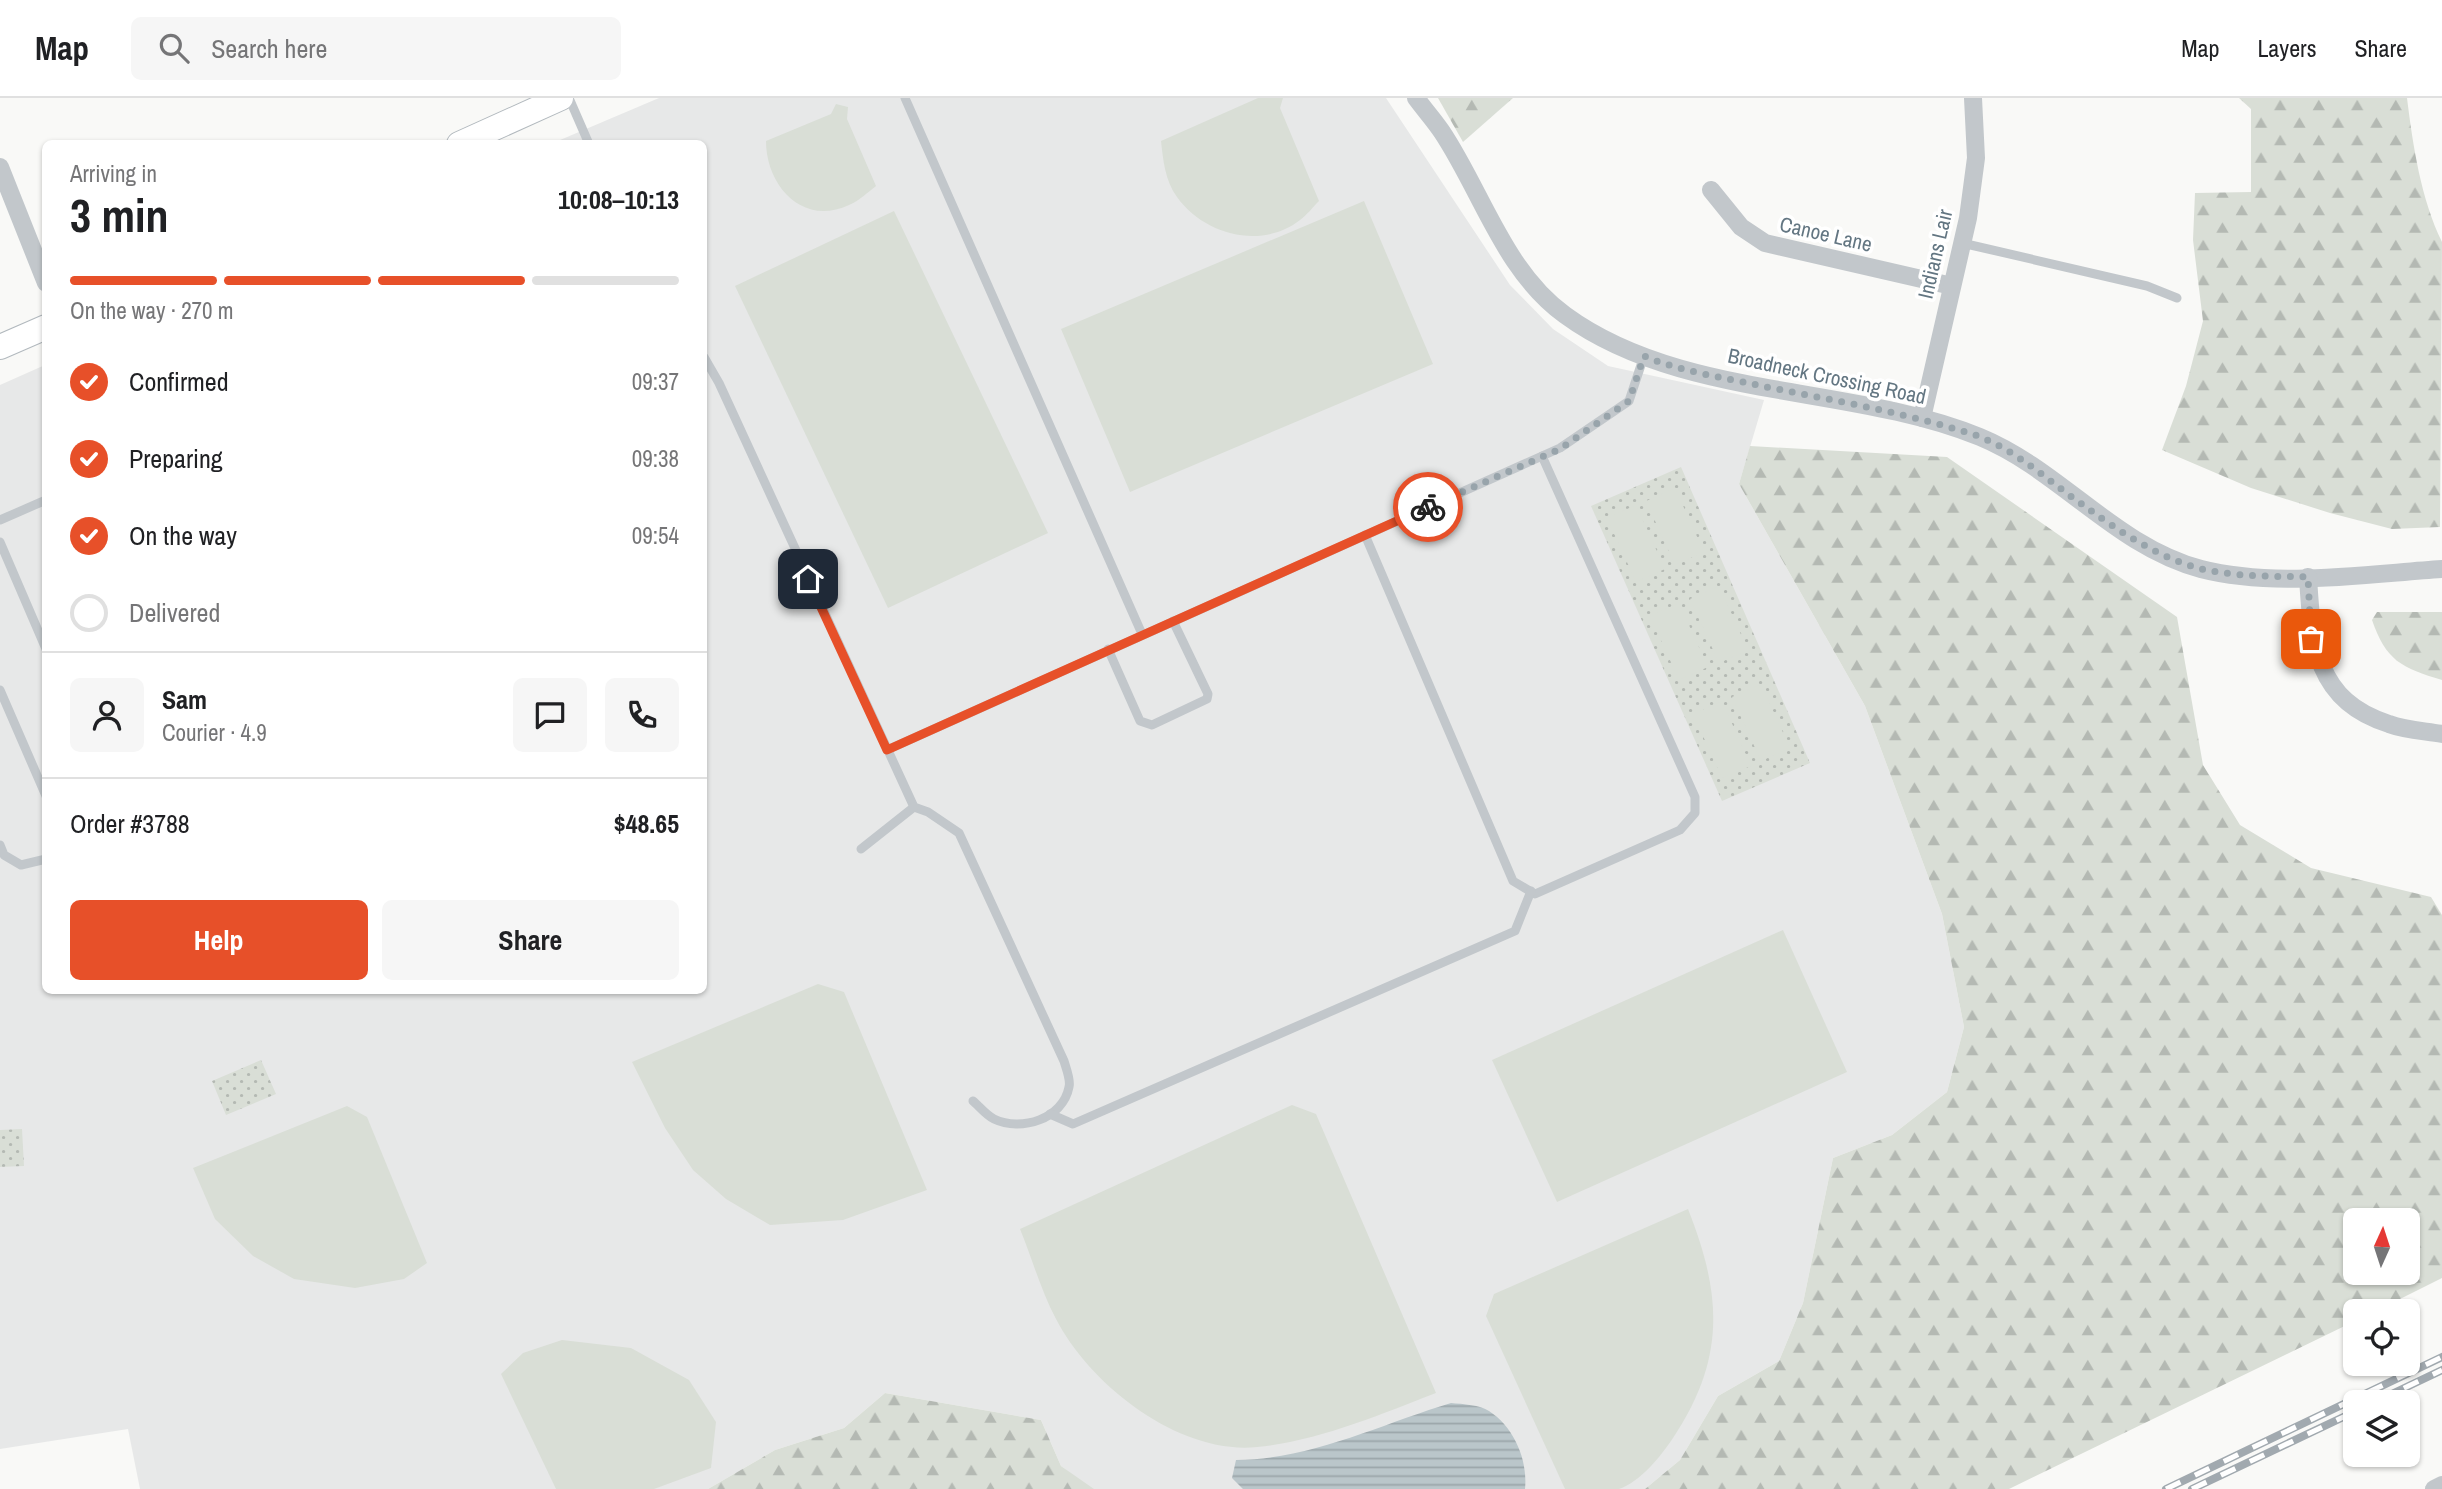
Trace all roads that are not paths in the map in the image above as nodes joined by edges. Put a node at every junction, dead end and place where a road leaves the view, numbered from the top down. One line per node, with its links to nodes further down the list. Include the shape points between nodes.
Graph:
1 (561, 98): 6 (street)
2 (569, 98): 7 (lane)
3 (905, 98): 27 (lane)
4 (1416, 98): 16 (street, Broadneck Crossing Road, via 1442,132 1532,285 1565,315)
5 (1973, 98): 10 (street, Indians Lair, via 1976,158)
6 (467, 140)
7 (587, 140)
8 (0, 167): 11 (street)
9 (1711, 190): 12 (street, Canoe Lane, via 1741,227 1765,243)
10 (1962, 243): 12 (street, Indians Lair); 13 (lane, via 2147,286)
11 (42, 273)
12 (1952, 286): 18 (street, Indians Lair)
13 (2177, 298)
14 (42, 329): 15 (street)
15 (0, 347)
16 (1644, 356): 18 (street, Broadneck Crossing Road, via 1724,378); 19 (lane, via 1629,401 1560,449)
17 (707, 362): 32 (lane)
18 (1922, 418): 25 (street, Broadneck Crossing Road, via 2020,457 2086,508 2171,557 2201,569 2241,575)
19 (1542, 456): 22 (lane); 38 (lane, via 1695,797 1695,813 1680,830 1535,894)
20 (42, 502): 21 (lane)
21 (0, 520)
22 (1365, 535): 26 (lane); 38 (lane, via 1513,881)
23 (0, 542): 28 (lane)
24 (2442, 569): 25 (street, Broadneck Crossing Road)
25 (2308, 577): 31 (street, via 2311,639 2332,690 2362,712 2389,724)
26 (1173, 621): 27 (lane); 29 (lane, via 1208,694 1202,704 1152,725 1140,720)
27 (1142, 634): 29 (lane)
28 (42, 640)
29 (1108, 649): 32 (lane)
30 (0, 690): 33 (lane)
31 (2442, 734)
32 (887, 750): 34 (lane)
33 (42, 787)
34 (914, 807): 36 (lane); 40 (lane, via 959,833 1053,1032 1070,1085 1062,1103)
35 (0, 845): 37 (lane, via 4,855 21,865)
36 (861, 849)
37 (42, 860)
38 (1531, 891): 40 (lane, via 1515,931 1073,1124)
39 (973, 1101): 40 (lane, via 993,1119 1025,1125)
40 (1050, 1114)
41 (2442, 1485): 42 (street)
42 (2434, 1489)

